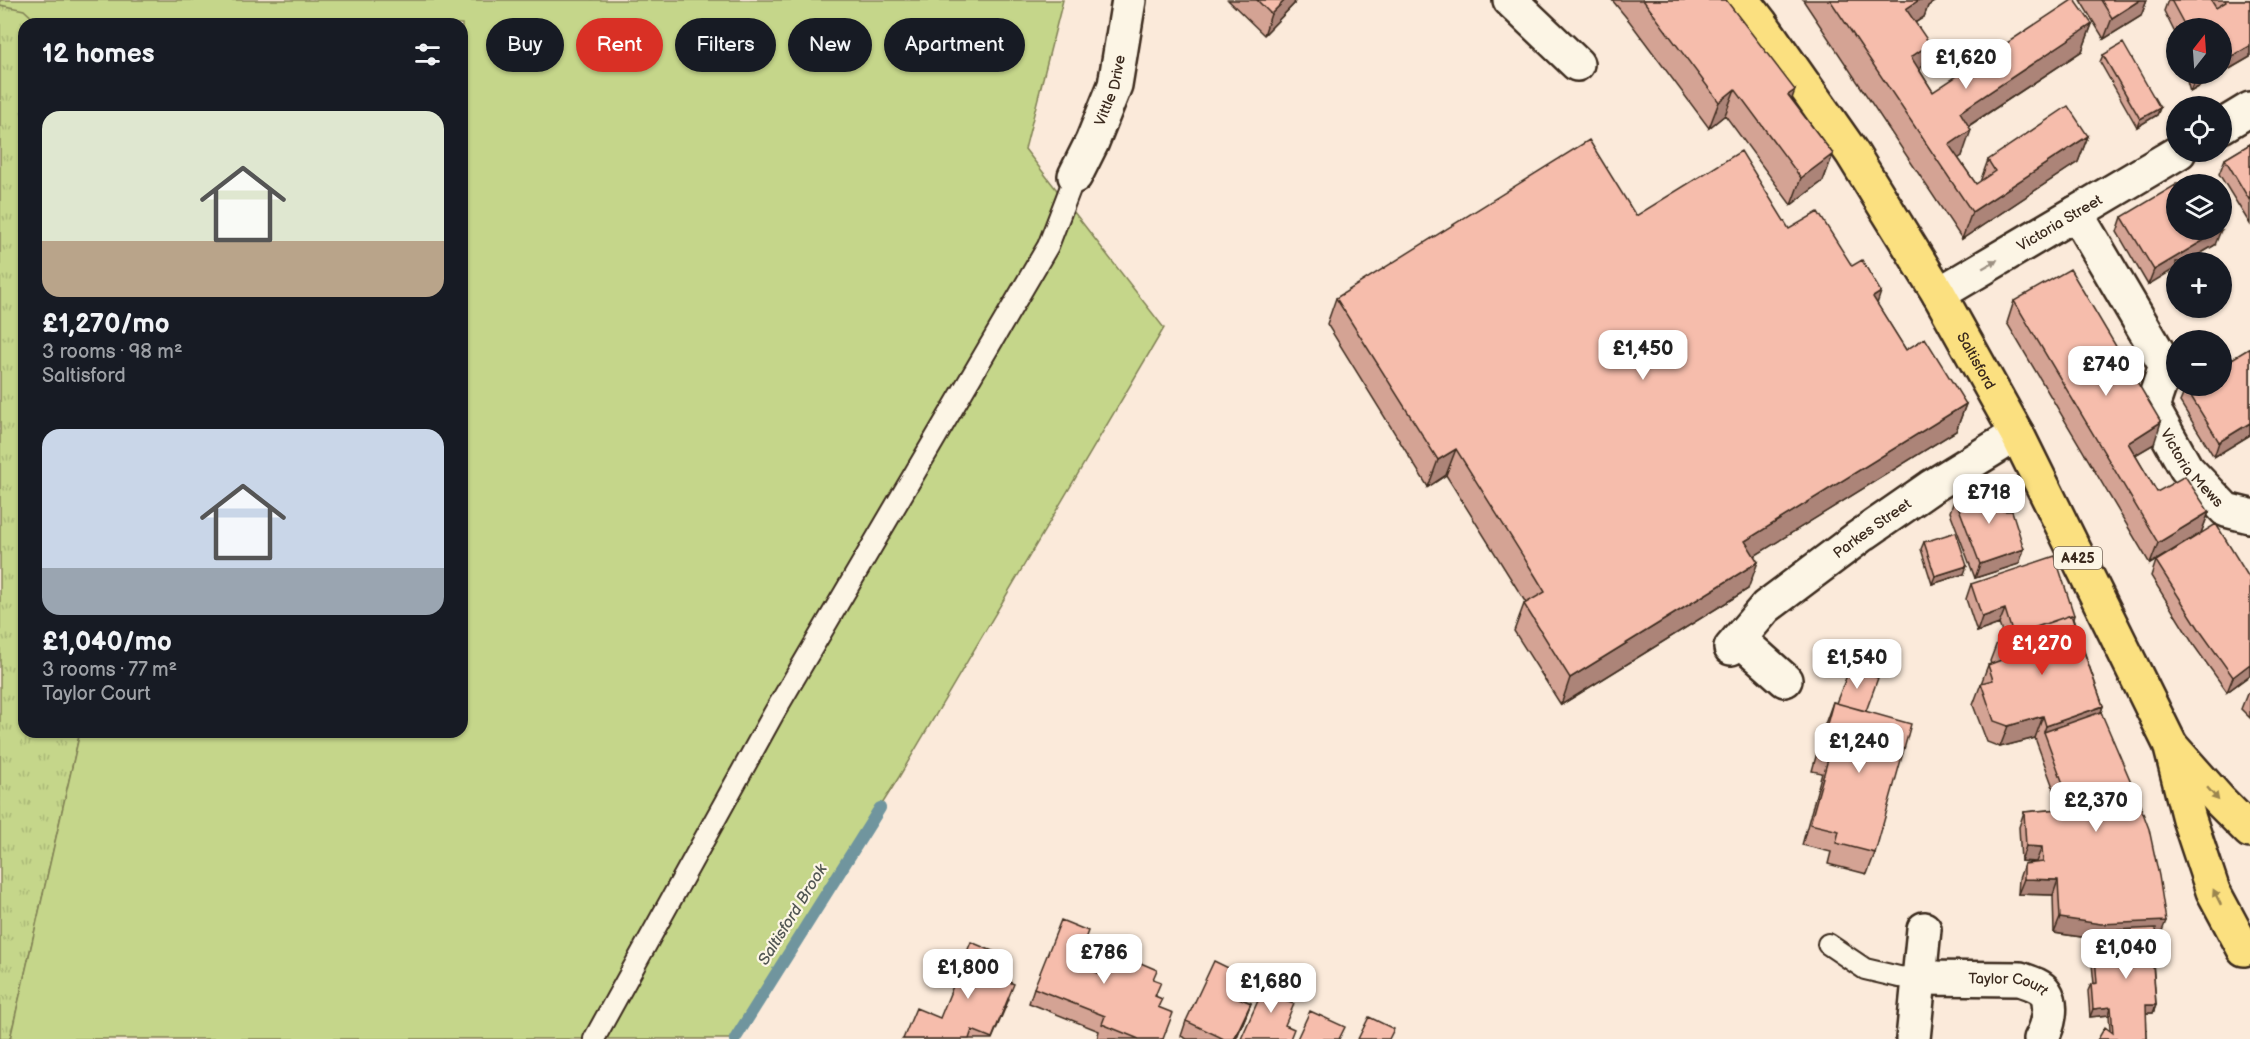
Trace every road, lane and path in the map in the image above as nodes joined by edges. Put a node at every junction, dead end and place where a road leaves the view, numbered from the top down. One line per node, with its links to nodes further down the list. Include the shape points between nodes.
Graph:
1 (1130, 0): 8 (street, Vittle Drive, via 1115,85)
2 (1510, 0): 4 (street)
3 (1743, 0): 10 (main road, Saltisford / A425, via 1836,130)
4 (1577, 64)
5 (2250, 109): 6 (street)
6 (2232, 120)
7 (2166, 160): 9 (street, Victoria Street)
8 (1075, 176): 21 (lane, via 1048,246 774,713)
9 (2076, 213): 10 (street, Victoria Street, one-way to 9); 12 (street, Victoria Mews, via 2166,366 2152,407 2186,468 2226,510)
10 (1939, 294): 11 (main road, Saltisford / A425)
11 (2017, 434): 13 (street, Parkes Street, via 1931,487 1766,607 1735,644); 14 (main road, Saltisford / A425)
12 (2250, 516)
13 (1785, 680)
14 (2170, 744): 15 (main road, A425, one-way to 15); 19 (main road, A425, one-way to 14, via 2213,891)
15 (2250, 831)
16 (2250, 907): 19 (main road, A425, via 2242,931)
17 (1924, 928): 20 (street)
18 (1828, 944): 20 (lane, via 1865,969)
19 (2247, 956)
20 (1919, 978): 22 (street); 23 (street, Taylor Court, via 2020,979 2035,984 2046,992 2049,1008)
21 (594, 1039)
22 (1913, 1039)
23 (2041, 1039)

